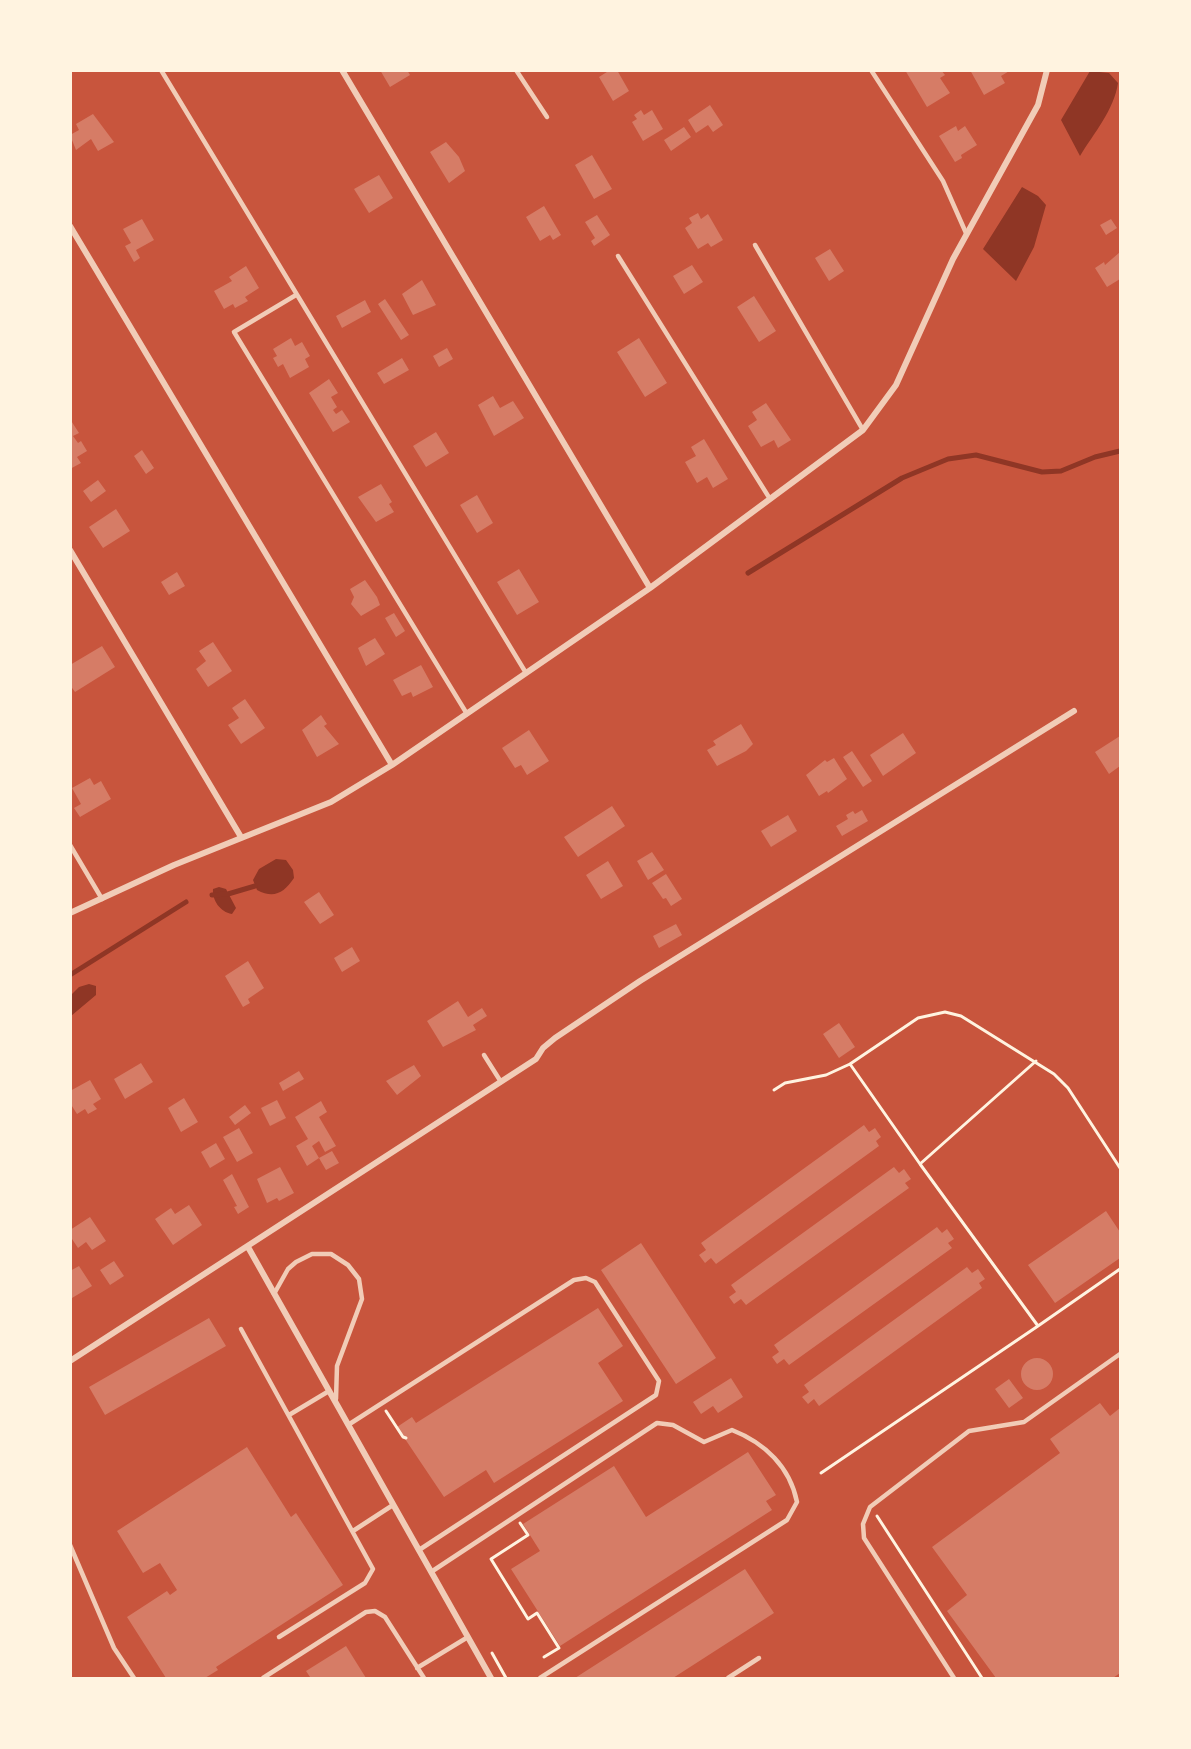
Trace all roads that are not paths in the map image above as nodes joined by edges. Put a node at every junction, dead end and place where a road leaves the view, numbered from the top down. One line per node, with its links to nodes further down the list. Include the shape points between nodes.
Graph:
1 (161, 70): 11 (lane)
2 (342, 70): 15 (street)
3 (516, 70): 6 (lane)
4 (871, 70): 8 (lane, via 943,181)
5 (1047, 70): 8 (street, via 1038,105)
6 (547, 117)
7 (70, 226): 19 (street)
8 (966, 233): 12 (street, via 896,385)
9 (755, 245): 12 (lane)
10 (618, 255): 13 (lane)
11 (296, 295): 16 (lane); 18 (lane, via 234,332)
12 (863, 430): 13 (street)
13 (771, 499): 15 (street)
14 (70, 550): 20 (street)
15 (650, 588): 16 (street)
16 (526, 673): 18 (street)
17 (1074, 711): 25 (street, via 640,981 555,1038 536,1059)
18 (468, 715): 19 (street)
19 (392, 765): 20 (street, via 331,802)
20 (241, 837): 22 (street)
21 (70, 845): 22 (lane)
22 (102, 899): 23 (street)
23 (70, 913)
24 (484, 1055): 25 (lane)
25 (501, 1082): 26 (street)
26 (248, 1247): 27 (street); 30 (street)
27 (274, 1294): 31 (street); 32 (lane, via 288,1269 312,1254 331,1254 360,1279 362,1299 337,1366)
28 (241, 1329): 33 (lane)
29 (1120, 1354): 50 (lane, via 1024,1422 969,1431 870,1506 863,1524 864,1538)
30 (70, 1361)
31 (329, 1391): 32 (street); 33 (lane)
32 (336, 1403): 34 (street)
33 (289, 1415): 36 (lane)
34 (348, 1425): 35 (street); 38 (lane, via 556,1292 586,1278 595,1282 659,1381 657,1395)
35 (393, 1505): 36 (lane); 38 (street)
36 (353, 1531): 40 (lane, via 373,1569 370,1576 365,1583)
37 (70, 1545): 44 (lane, via 114,1648)
38 (418, 1550): 39 (street)
39 (431, 1572): 41 (street); 48 (lane, via 657,1423 665,1422 704,1442 732,1430 777,1458 797,1502 782,1525)
40 (279, 1637)
41 (468, 1637): 43 (lane); 47 (street)
42 (759, 1658): 49 (lane)
43 (417, 1668): 45 (lane, via 385,1617 375,1611 366,1612); 46 (lane)
44 (134, 1678)
45 (263, 1678)
46 (424, 1678)
47 (491, 1678)
48 (540, 1678)
49 (728, 1678)
50 (954, 1678)

